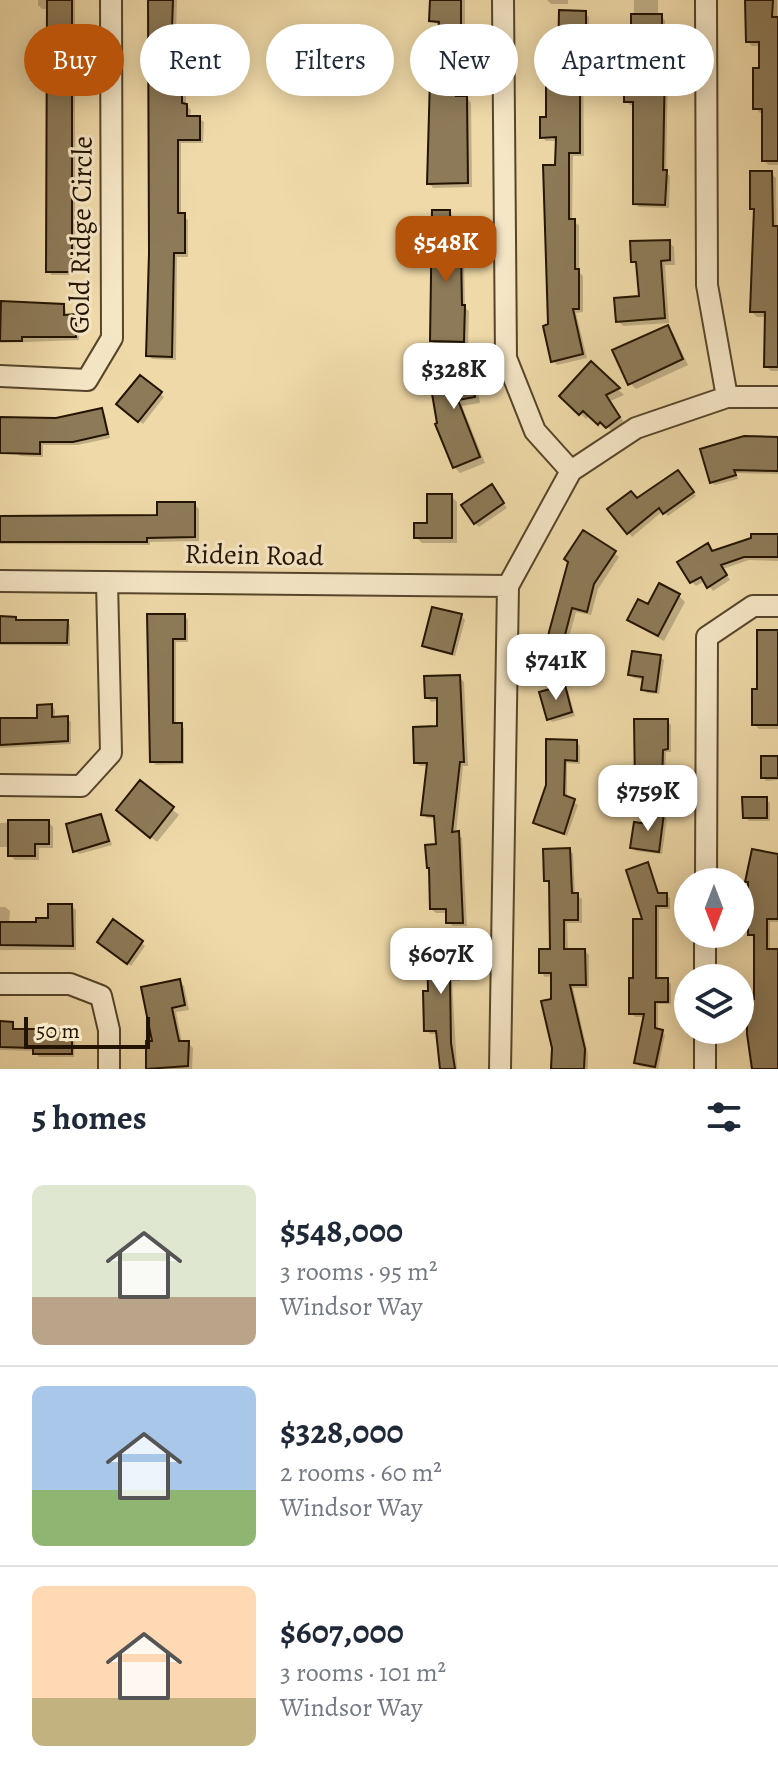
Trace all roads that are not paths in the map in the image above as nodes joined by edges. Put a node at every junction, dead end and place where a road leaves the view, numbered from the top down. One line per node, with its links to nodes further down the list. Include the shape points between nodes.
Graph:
1 (111, 0): 4 (street, Gold Ridge Circle, via 112,338 87,380)
2 (503, 0): 7 (street, via 506,358 535,431)
3 (706, 0): 5 (street, via 707,285)
4 (0, 376)
5 (727, 397): 6 (street); 7 (street, via 636,428)
6 (778, 397)
7 (571, 471): 10 (street)
8 (0, 581): 9 (street, Ridein Road)
9 (107, 582): 10 (street, Ridein Road); 12 (street, via 111,753 81,786)
10 (508, 586): 17 (street)
11 (778, 606): 13 (street, via 753,606 707,637)
12 (0, 785)
13 (706, 868)
14 (0, 984): 16 (street, via 70,984 101,996 109,1030)
15 (705, 1044): 18 (street)
16 (109, 1069)
17 (500, 1069)
18 (705, 1069)

